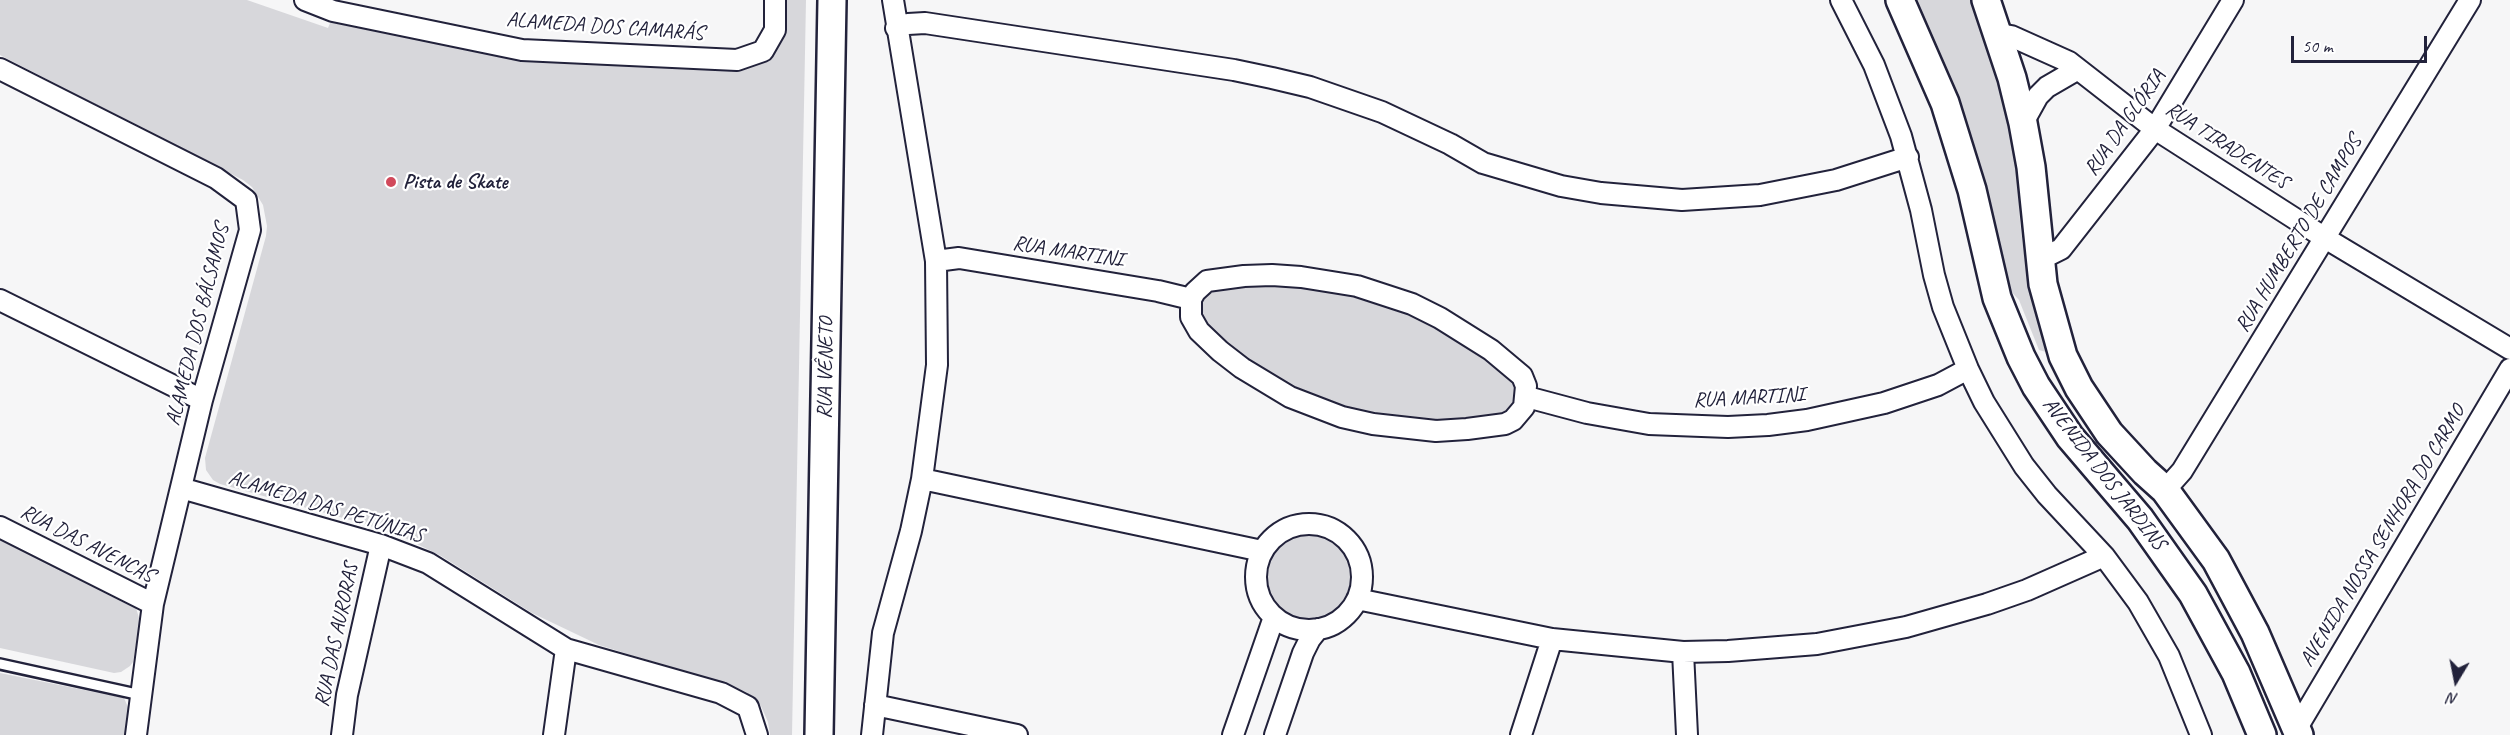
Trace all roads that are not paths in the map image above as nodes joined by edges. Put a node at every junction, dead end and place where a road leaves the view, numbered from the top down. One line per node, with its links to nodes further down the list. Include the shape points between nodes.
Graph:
1 (305, 0): 2 (street, ALAMEDA DOS CAMARÁS, via 333,11 522,50 737,60 763,51 775,30)
2 (775, 0)
3 (832, 0): 51 (street, RUA VÊNETO)
4 (893, 0): 10 (street)
5 (1841, 0): 16 (street, via 1874,65)
6 (1900, 0): 26 (street, AVENIDA DOS JARDINS, via 1945,104 1972,190 1997,298)
7 (1986, 0): 11 (street, AVENIDA DOS JARDINS)
8 (2233, 0): 15 (street, RUA DA GLÓRIA)
9 (2470, 0): 17 (street, RUA HUMBERTO DE CAMPOS)
10 (896, 28): 16 (street, via 925,23 1272,78 1382,112 1483,163 1601,193 1682,200 1760,195 1836,180); 19 (street)
11 (1999, 34): 13 (street, RUA TIRADENTES); 14 (street, AVENIDA DOS JARDINS)
12 (0, 69): 28 (street, ALAMEDA DOS BÁLSAMOS, via 216,178 246,200 250,230)
13 (2078, 69): 14 (street, via 2047,87); 15 (street, RUA TIRADENTES)
14 (2023, 123): 18 (street, AVENIDA DOS JARDINS)
15 (2155, 129): 17 (street, RUA TIRADENTES); 18 (street, RUA DA GLÓRIA, via 2061,249)
16 (1908, 157): 24 (street, via 1937,286)
17 (2325, 238): 22 (street, RUA TIRADENTES); 31 (street, RUA HUMBERTO DE CAMPOS, via 2182,471)
18 (2040, 256): 23 (street, AVENIDA DOS JARDINS, via 2049,311)
19 (936, 261): 20 (street, RUA MARTINI, via 959,258); 29 (street, via 938,365)
20 (1191, 299): 27 (street, via 1207,281 1253,276 1319,279 1384,294 1440,318 1491,350 1522,376); 27 (street, via 1194,325 1235,362 1290,397 1342,417 1404,429 1467,429 1513,420)
21 (0, 300): 28 (street)
22 (2510, 349)
23 (2063, 356): 26 (street); 31 (street, AVENIDA DOS JARDINS, via 2109,433)
24 (1968, 369): 27 (street, RUA MARTINI, via 1938,385 1884,403 1768,425 1649,423 1587,413); 35 (street, via 2024,466)
25 (2510, 369): 46 (street, AVENIDA NOSSA SENHORA DO CARMO)
26 (2030, 372): 59 (street, AVENIDA DOS JARDINS, via 2070,437 2140,519 2193,594 2236,673)
27 (1527, 397)
28 (202, 400): 30 (street, ALAMEDA DOS BÁLSAMOS)
29 (922, 479): 34 (street); 45 (street, via 883,633)
30 (181, 488): 33 (street, ALAMEDA DAS PETÚNIAS); 37 (street, ALAMEDA DOS BÁLSAMOS)
31 (2165, 490): 46 (street, AVENIDA DOS JARDINS, via 2210,551 2237,597)
32 (0, 527): 37 (street, RUA DAS AVENCAS)
33 (381, 545): 41 (street, ALAMEDA DAS PETÚNIAS, via 428,563); 48 (street, RUA DAS AURORAS, via 347,695)
34 (1262, 551): 36 (street, via 1283,531 1297,525 1329,528 1343,537 1358,558 1362,582); 38 (street, via 1256,571 1257,592)
35 (2104, 556): 42 (street, via 2017,594 1906,627 1817,644); 58 (street, via 2138,602 2169,656)
36 (1357, 599): 39 (street, via 1335,623); 40 (street)
37 (153, 604): 44 (street, ALAMEDA DOS BÁLSAMOS)
38 (1274, 617): 39 (street, via 1301,630); 54 (street)
39 (1318, 629): 55 (street, via 1303,653)
40 (1552, 639): 42 (street); 56 (street)
41 (566, 649): 49 (street); 50 (street, ALAMEDA DAS PETÚNIAS, via 721,693 748,707)
42 (1683, 652): 57 (street)
43 (0, 664): 44 (lane)
44 (141, 694): 47 (street, ALAMEDA DOS BÁLSAMOS)
45 (875, 705): 52 (street); 53 (street)
46 (2298, 732)
47 (136, 735)
48 (342, 735)
49 (554, 735)
50 (757, 735)
51 (819, 735)
52 (872, 735)
53 (1017, 735)
54 (1233, 735)
55 (1275, 735)
56 (1521, 735)
57 (1687, 735)
58 (2201, 735)
59 (2262, 735)

